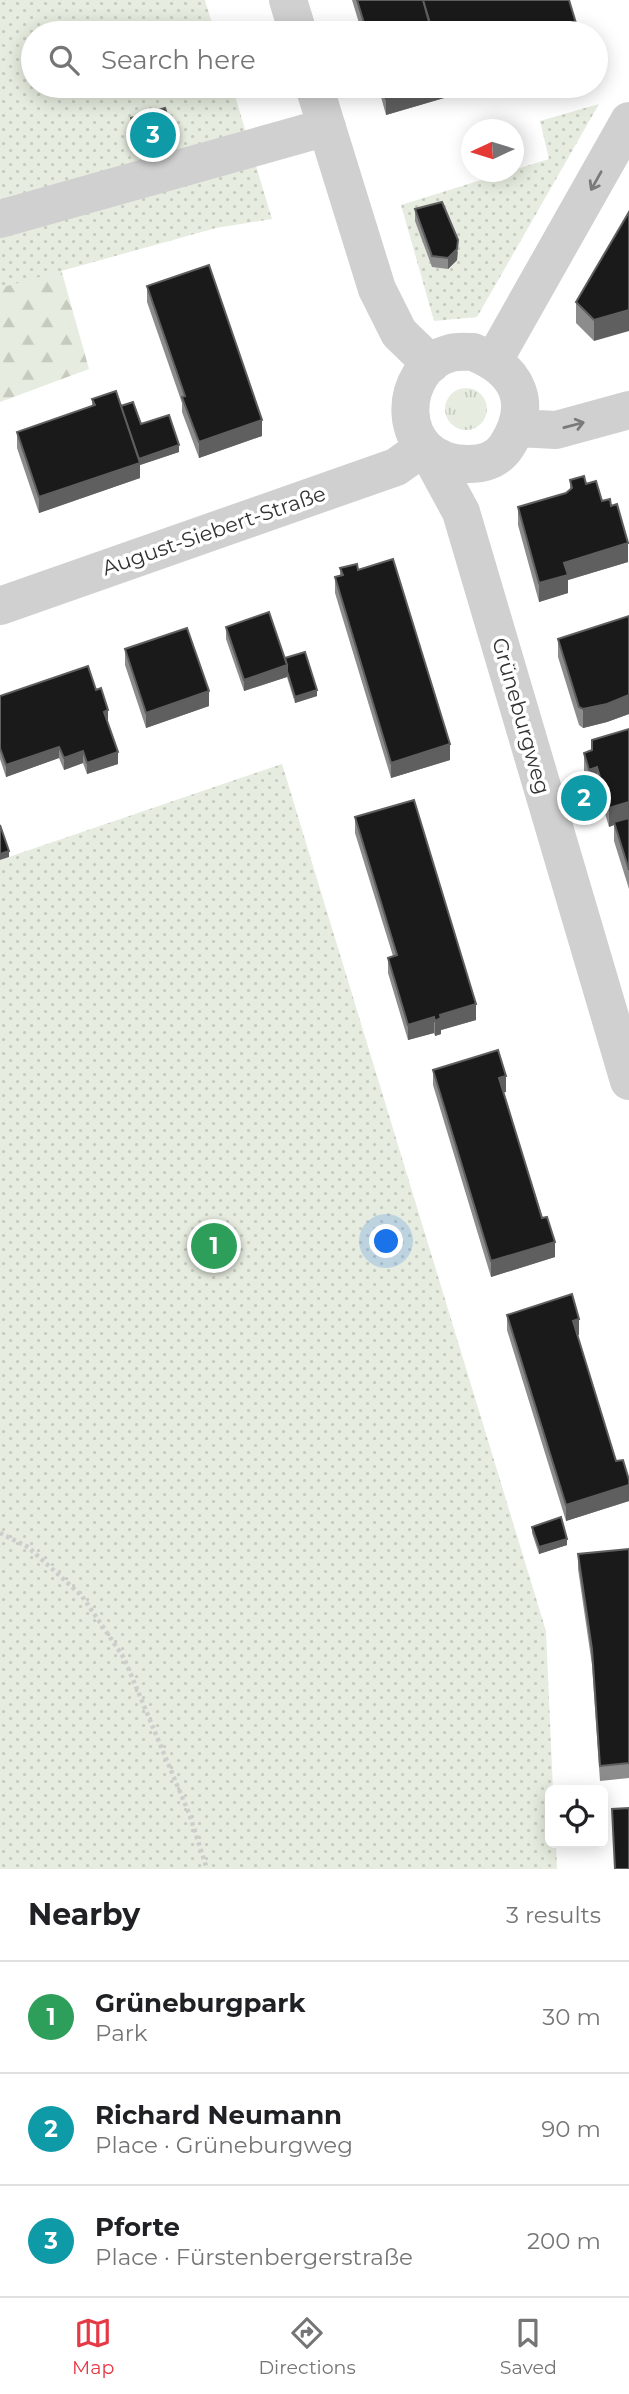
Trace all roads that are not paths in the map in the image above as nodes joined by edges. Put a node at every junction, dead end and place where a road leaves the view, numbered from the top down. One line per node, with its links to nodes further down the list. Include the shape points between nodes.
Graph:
1 (288, 0): 2 (street)
2 (294, 21)
3 (318, 98): 5 (street)
4 (629, 121): 7 (street, one-way to 7)
5 (327, 127): 6 (street); 8 (street, via 377,289 399,333)
6 (0, 219)
7 (494, 360): 8 (street, via 472,352 450,353); 10 (street, via 512,380 521,401)
8 (431, 365): 11 (street, via 413,393 409,418)
9 (629, 410): 10 (street, one-way to 9, via 556,430)
10 (518, 428): 12 (street, via 500,456)
11 (426, 450): 12 (street, via 456,464); 13 (street, Grüneburgweg); 14 (street, August-Siebert-Straße, via 396,467)
12 (480, 464): 13 (street)
13 (461, 512): 15 (street, Grüneburgweg)
14 (0, 606)
15 (621, 1024): 16 (street, Grüneburgweg)
16 (629, 1081)

